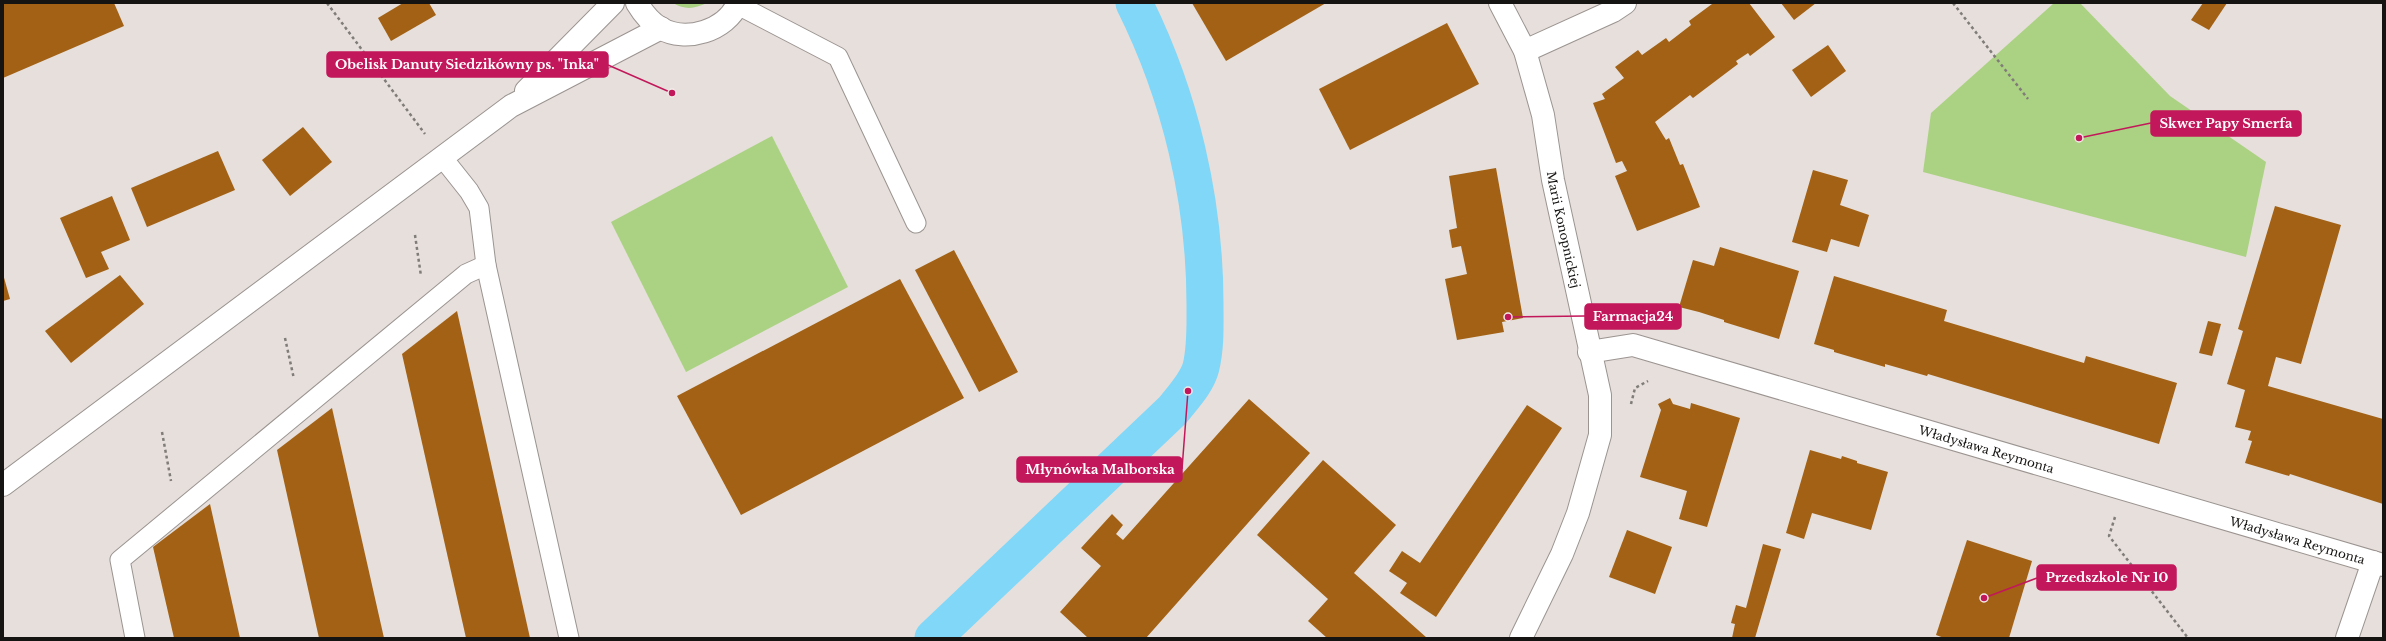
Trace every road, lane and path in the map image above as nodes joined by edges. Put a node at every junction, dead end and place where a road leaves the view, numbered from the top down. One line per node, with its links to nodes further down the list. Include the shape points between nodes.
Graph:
1 (327, 3): 12 (path)
2 (613, 3): 11 (street)
3 (637, 3): 8 (street, via 646,17)
4 (1500, 3): 9 (street, Marii Konopnickiej)
5 (1625, 3): 9 (street, via 1613,11)
6 (1953, 3): 10 (path)
7 (738, 4): 8 (street, via 725,20 710,30 694,34 677,34); 13 (lane, via 838,57)
8 (660, 28): 11 (street)
9 (1525, 51): 18 (street, Marii Konopnickiej, via 1543,114 1553,180)
10 (2028, 99)
11 (511, 106): 12 (street)
12 (442, 157): 15 (lane, via 479,208); 21 (street)
13 (916, 223)
14 (415, 235): 16 (path)
15 (486, 265): 16 (lane, via 466,274); 26 (lane)
16 (425, 308): 19 (lane)
17 (285, 338): 19 (path)
18 (1589, 352): 24 (street, Władysława Reymonta, via 1633,345); 27 (street, Marii Konopnickiej, via 1600,395 1600,435 1578,513 1562,554)
19 (301, 410): 23 (lane)
20 (162, 432): 23 (path)
21 (3, 485)
22 (2116, 512): 28 (path, via 2109,536)
23 (176, 513): 25 (lane, via 120,560)
24 (2378, 564): 29 (street)
25 (135, 638)
26 (570, 638)
27 (1521, 638)
28 (2188, 638)
29 (2347, 638)

